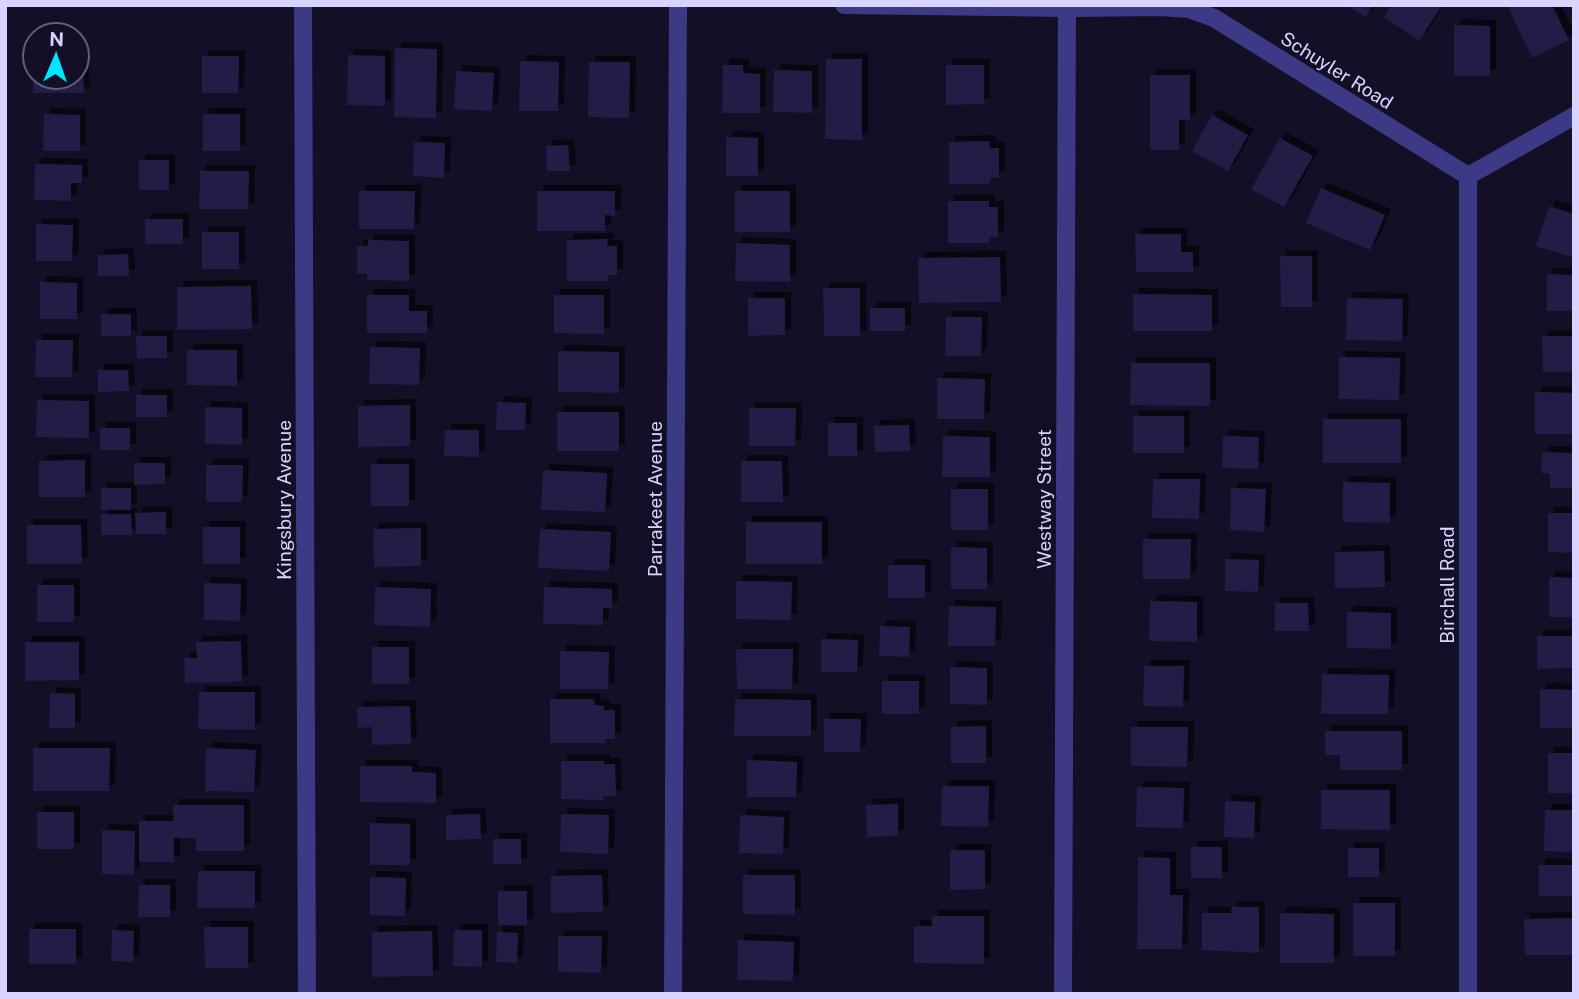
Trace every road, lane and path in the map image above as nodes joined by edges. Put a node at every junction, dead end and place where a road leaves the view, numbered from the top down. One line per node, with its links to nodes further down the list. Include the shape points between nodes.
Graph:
1 (303, 5): 7 (street, Kingsbury Avenue)
2 (678, 5): 8 (street, Parrakeet Avenue)
3 (844, 5): 4 (street, Schuyler Road)
4 (1067, 7): 6 (street, Schuyler Road, via 1189,9 1214,18); 9 (street, Westway Street)
5 (1574, 116): 6 (street)
6 (1468, 176): 10 (street, Birchall Road)
7 (307, 994)
8 (673, 994)
9 (1063, 994)
10 (1468, 994)

